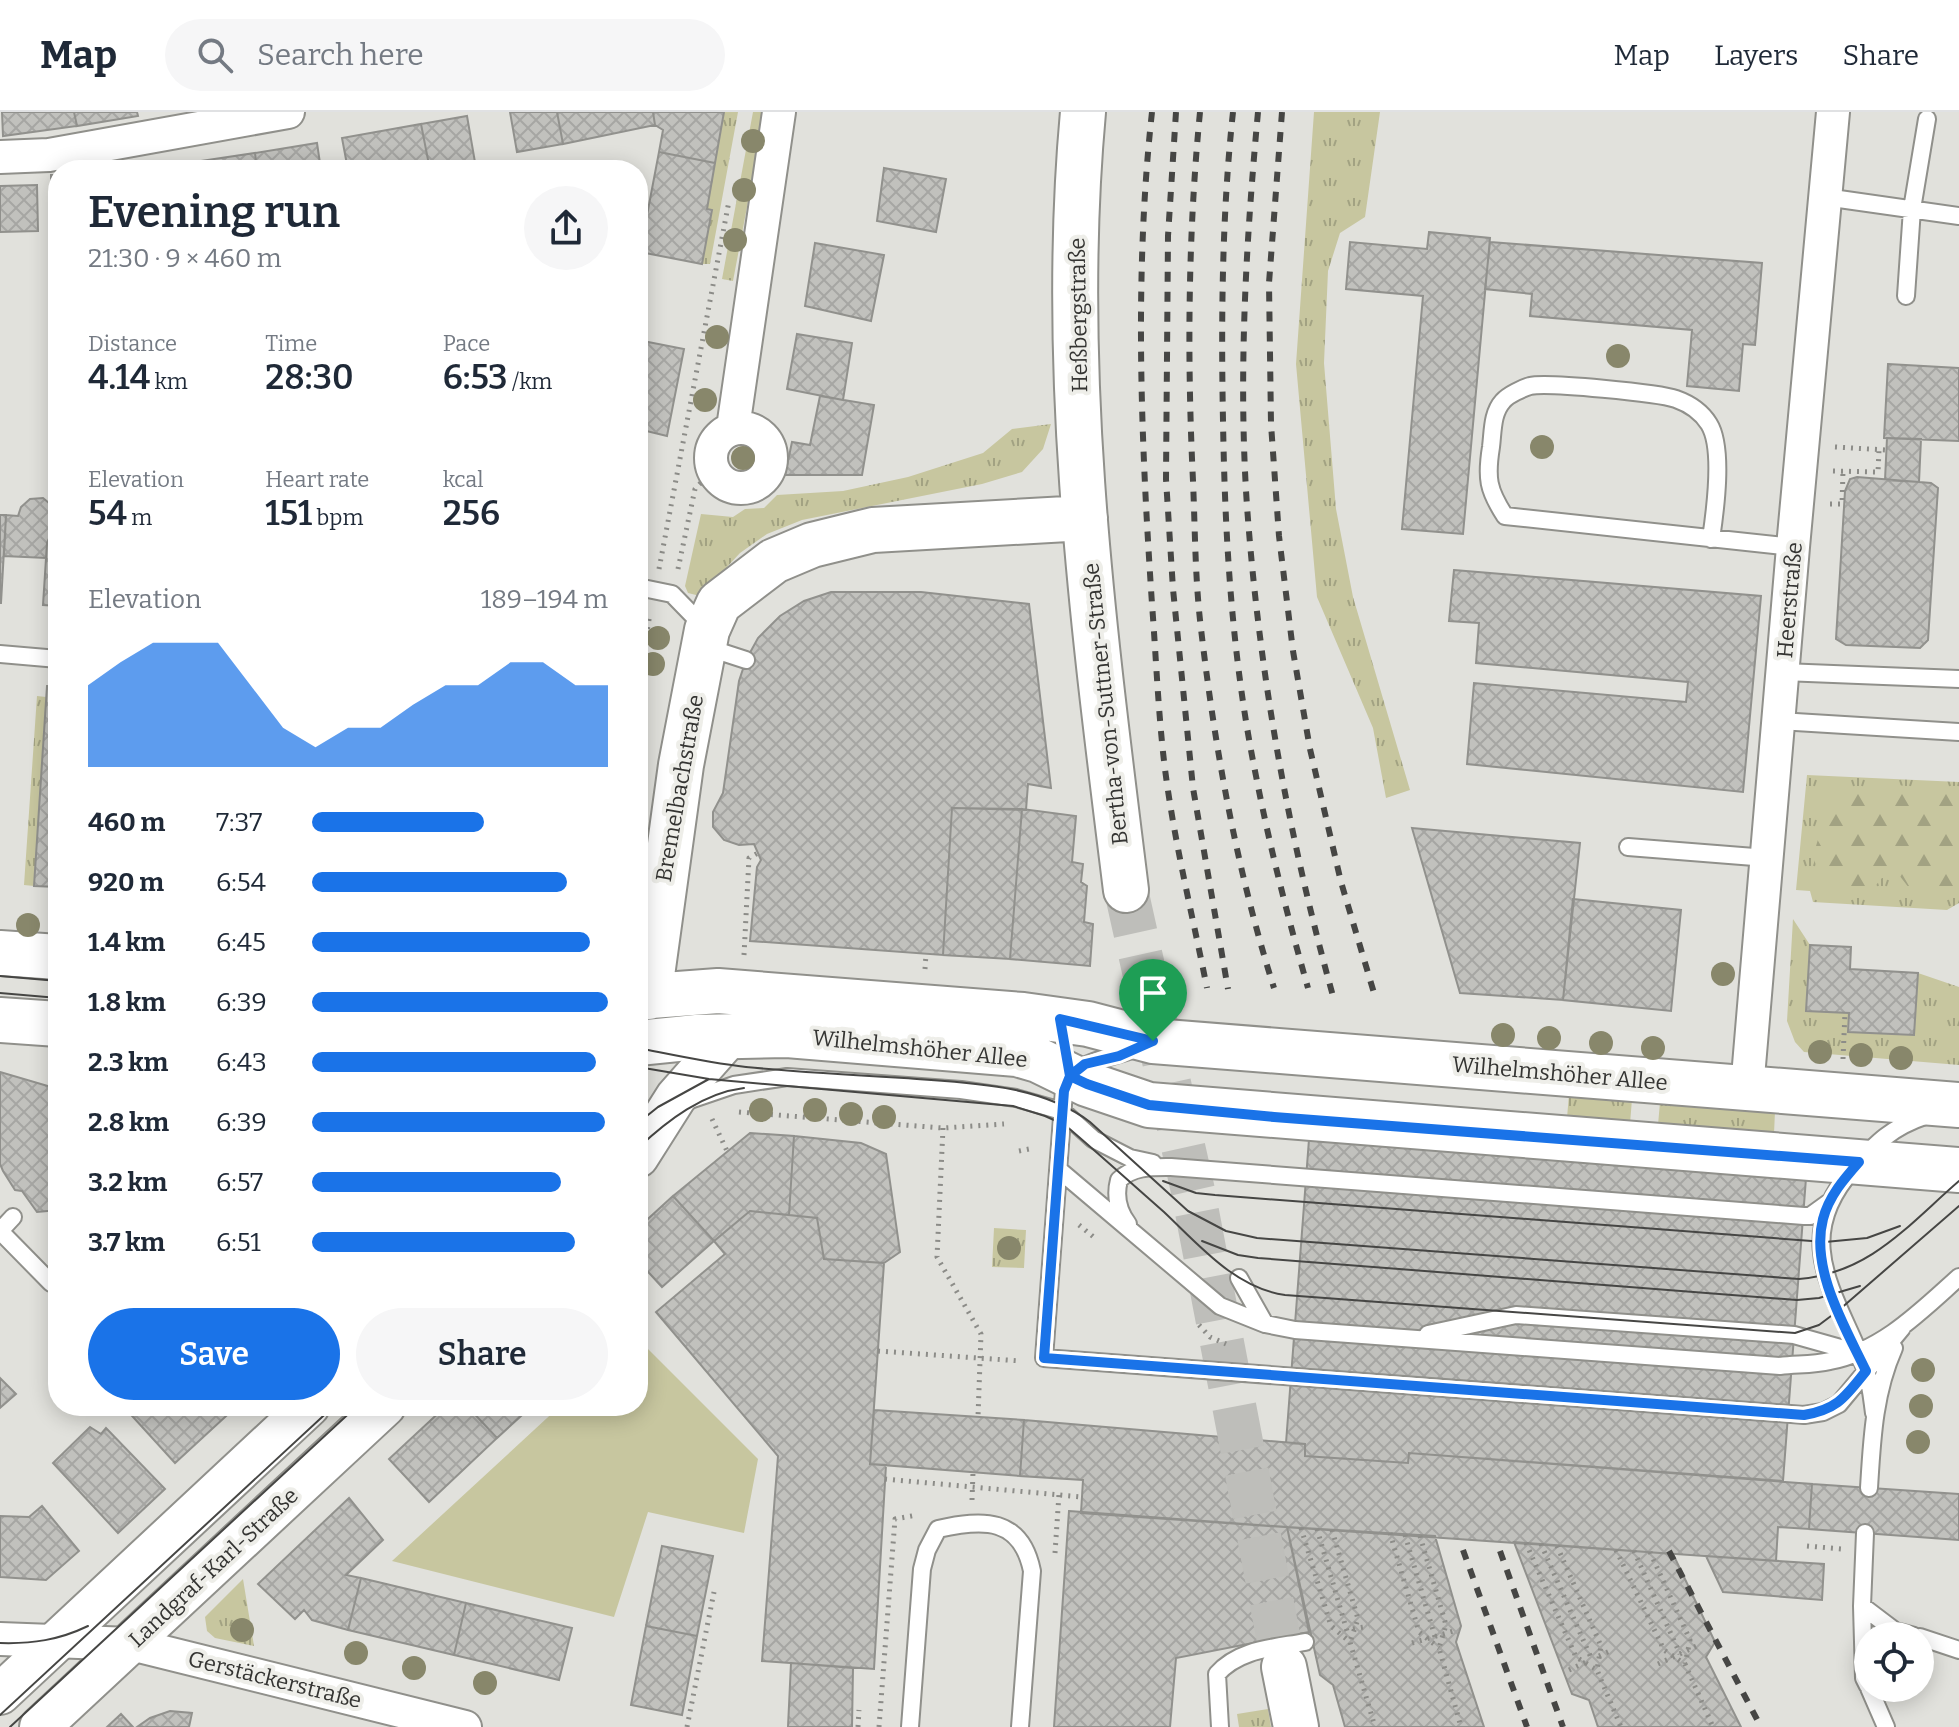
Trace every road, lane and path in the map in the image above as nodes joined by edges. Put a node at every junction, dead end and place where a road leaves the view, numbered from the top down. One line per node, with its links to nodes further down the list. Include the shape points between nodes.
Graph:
1 (288, 112): 6 (street, via 49,155)
2 (779, 112): 12 (street)
3 (1083, 112): 16 (main road, Heßbergstraße, via 1074,281)
4 (1833, 112): 8 (street, Heerstraße)
5 (1927, 119): 9 (lane)
6 (0, 157)
7 (731, 189): 20 (path)
8 (1825, 197): 9 (lane); 18 (street, Heerstraße)
9 (1912, 209): 10 (lane); 11 (lane)
10 (1959, 216)
11 (1906, 296)
12 (733, 428): 14 (street, via 718,437 710,453); 14 (street, via 753,430 767,442 771,462 763,479 745,488 726,485)
13 (1869, 449): 15 (path, via 1883,450 1878,476)
14 (713, 470): 19 (path, via 695,489)
15 (1837, 471)
16 (1085, 518): 22 (main road, Bremelbachstraße, via 873,530 812,545 774,561 719,603); 33 (main road, Bertha-von-Suttner-Straße)
17 (1711, 539): 17 (lane, via 1716,450 1711,426 1695,407 1672,397 1566,386 1530,386 1504,399 1495,416 1487,475 1505,516); 18 (lane)
18 (1793, 547): 26 (street, Heerstraße)
19 (678, 570)
20 (648, 580)
21 (648, 589): 22 (lane, via 672,594)
22 (706, 638): 25 (lane); 37 (main road, Bremelbachstraße)
23 (0, 654): 24 (lane)
24 (48, 658)
25 (746, 660)
26 (1783, 672): 27 (lane); 28 (street, Heerstraße)
27 (1959, 679)
28 (1779, 721): 29 (lane); 32 (street, Heerstraße)
29 (1959, 732)
30 (1628, 847): 32 (lane)
31 (758, 853): 35 (path, via 749,858)
32 (1767, 858): 47 (street, Heerstraße)
33 (1126, 890)
34 (0, 953): 36 (main road)
35 (744, 955)
36 (48, 956)
37 (648, 967)
38 (648, 997): 44 (main road, Wilhelmshöher Allee, via 718,991 1061,1026)
39 (1845, 1012): 45 (path)
40 (0, 1020): 41 (main road)
41 (48, 1023)
42 (729, 1037): 43 (main road, Wilhelmshöher Allee); 46 (main road, Wilhelmshöher Allee, via 787,1035 1017,1054 1038,1060); 51 (street)
43 (648, 1041)
44 (1153, 1041): 46 (lane, via 1085,1064); 47 (main road, Wilhelmshöher Allee)
45 (1843, 1072)
46 (1066, 1083): 51 (lane, via 1016,1098 787,1077 694,1097); 53 (main road, Wilhelmshöher Allee, via 1087,1084 1149,1105); 54 (lane, via 1093,1139 1130,1158); 55 (lane)
47 (1747, 1089): 48 (main road, Wilhelmshöher Allee)
48 (1958, 1098): 53 (lane, via 1900,1124)
49 (709, 1112): 52 (path)
50 (724, 1112): 69 (path, via 943,1128 937,1257 981,1334)
51 (650, 1121)
52 (727, 1151)
53 (1859, 1162): 56 (main road, Wilhelmshöher Allee); 57 (lane)
54 (1171, 1167): 57 (lane, via 1804,1216); 59 (lane, via 1133,1170 1119,1180 1119,1207)
55 (1058, 1169): 59 (lane); 68 (lane)
56 (1959, 1170)
57 (1828, 1203): 67 (lane, via 1821,1233 1824,1271)
58 (13, 1217): 62 (lane, via 0,1231)
59 (1133, 1232): 63 (lane, via 1220,1306)
60 (1959, 1277): 64 (lane)
61 (1239, 1278): 63 (lane)
62 (48, 1280)
63 (1265, 1324): 65 (lane)
64 (1902, 1328): 67 (lane); 70 (lane); 71 (lane)
65 (1407, 1338): 67 (lane, via 1780,1366); 67 (lane, via 1516,1315 1794,1335)
66 (878, 1351): 69 (path)
67 (1858, 1353): 70 (lane)
68 (1044, 1358): 69 (path); 70 (lane, via 1804,1415 1839,1404)
69 (980, 1359): 74 (path)
70 (1866, 1371): 71 (lane)
71 (1874, 1413): 78 (lane)
72 (298, 1416): 106 (street)
73 (374, 1416): 108 (street, Landgraf-Karl-Straße)
74 (978, 1417)
75 (973, 1472): 77 (path)
76 (885, 1479): 77 (path)
77 (973, 1486): 79 (path); 80 (path)
78 (1869, 1488)
79 (1082, 1497)
80 (972, 1514): 127 (lane, via 938,1529 927,1550); 128 (lane, via 1004,1526 1028,1551 1032,1571)
81 (1301, 1528): 104 (path, via 1331,1626)
82 (1317, 1529): 100 (path)
83 (1332, 1530): 104 (path, via 1358,1619)
84 (1390, 1533): 110 (path, via 1419,1632)
85 (1865, 1533): 95 (lane)
86 (1405, 1535): 102 (path)
87 (1420, 1536): 110 (path, via 1446,1625)
88 (1526, 1543): 119 (path, via 1576,1657)
89 (1541, 1544): 115 (path)
90 (1557, 1546): 119 (path, via 1601,1646)
91 (1616, 1550): 117 (path, via 1664,1650)
92 (1634, 1551): 113 (path)
93 (1650, 1552): 117 (path, via 1690,1640)
94 (714, 1592): 125 (path)
95 (1862, 1606): 96 (lane); 97 (lane)
96 (1862, 1622)
97 (1883, 1622)
98 (1369, 1626): 100 (path)
99 (1457, 1630): 102 (path)
100 (1347, 1631): 101 (path)
101 (1336, 1634)
102 (1435, 1637): 107 (path)
103 (0, 1639): 106 (street, Gerstäckerstraße)
104 (1350, 1642): 131 (path)
105 (1934, 1642): 112 (lane)
106 (55, 1643): 108 (street, Gerstäckerstraße); 120 (street)
107 (1412, 1643)
108 (131, 1644): 123 (street, Landgraf-Karl-Straße); 124 (street, Gerstäckerstraße)
109 (1701, 1644): 113 (path)
110 (1439, 1648): 132 (path)
111 (1612, 1650): 115 (path)
112 (1959, 1650)
113 (1680, 1654): 116 (path)
114 (1294, 1655): 129 (lane, via 1246,1653 1226,1664 1217,1674); 130 (main road)
115 (1592, 1660): 118 (path)
116 (1658, 1664)
117 (1685, 1664): 134 (path)
118 (1569, 1670)
119 (1597, 1670): 133 (path)
120 (0, 1694)
121 (1875, 1702): 135 (lane)
122 (859, 1710): 126 (path)
123 (40, 1727)
124 (465, 1727)
125 (687, 1727)
126 (858, 1727)
127 (910, 1727)
128 (1020, 1727)
129 (1220, 1727)
130 (1296, 1727)
131 (1375, 1727)
132 (1461, 1727)
133 (1621, 1727)
134 (1713, 1727)
135 (1886, 1727)

